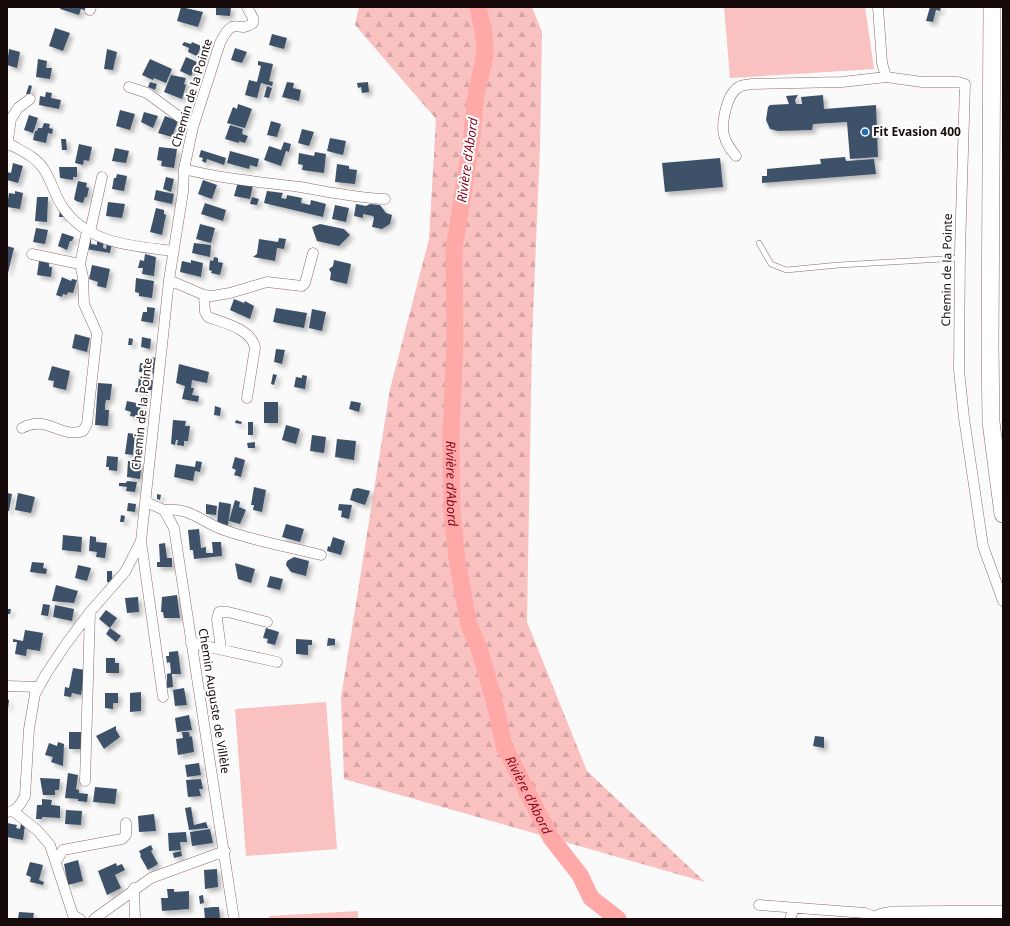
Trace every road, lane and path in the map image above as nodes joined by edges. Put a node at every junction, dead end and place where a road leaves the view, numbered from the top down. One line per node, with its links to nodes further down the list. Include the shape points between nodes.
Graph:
1 (247, 7): 7 (street, Chemin de la Pointe, via 254,23 250,26 230,27 226,31)
2 (878, 7): 4 (street, via 882,63)
3 (992, 7): 26 (highway, via 991,422)
4 (886, 77): 9 (street, via 842,82 751,84 738,87 733,91 728,103 722,126 729,148); 18 (street, Chemin de la Pointe, via 964,84)
5 (129, 87): 7 (street, via 147,93)
6 (30, 99): 8 (street, via 18,108 11,119)
7 (193, 127): 10 (street, Chemin de la Pointe)
8 (8, 144): 13 (street, via 28,155 42,167 62,206 74,220)
9 (736, 156)
10 (184, 170): 12 (street, via 230,179); 15 (street, Chemin de la Pointe)
11 (102, 178): 13 (street)
12 (386, 199)
13 (89, 231): 15 (street, via 117,244); 19 (street)
14 (759, 243): 18 (lane, via 770,264 786,270)
15 (174, 251): 20 (street, Chemin de la Pointe)
16 (313, 253): 21 (street, via 302,286 267,282 230,294)
17 (32, 254): 19 (street)
18 (960, 258): 29 (street, Chemin de la Pointe, via 959,370 964,418 983,546)
19 (80, 264): 23 (street, via 84,304 97,333 87,424 84,431 76,434 40,422)
20 (169, 280): 21 (street); 24 (street, Chemin de la Pointe)
21 (204, 295): 22 (street, via 205,312 208,317 248,335 254,342)
22 (247, 398)
23 (22, 428)
24 (146, 502): 25 (street); 27 (street, Chemin de la Pointe)
25 (164, 510): 28 (street, via 186,511 223,530); 32 (street, Chemin Auguste de Villèle, via 174,528)
26 (1003, 514)
27 (141, 541): 30 (street, Chemin de la Pointe, via 125,572); 37 (street)
28 (321, 555)
29 (1003, 601)
30 (90, 612): 36 (street, Chemin de la Pointe); 38 (street)
31 (267, 622): 33 (street, via 219,612 217,619)
32 (192, 643): 33 (street); 41 (street, Chemin Auguste de Villèle)
33 (221, 649): 34 (street)
34 (277, 662)
35 (7, 686): 36 (street)
36 (39, 687): 39 (street, Chemin de la Pointe, via 35,694 29,729 25,796 20,805)
37 (163, 697)
38 (85, 780)
39 (10, 812): 42 (street, via 37,830 50,845)
40 (126, 823): 42 (street, via 126,834 122,839 63,850)
41 (225, 851): 43 (street, via 171,869); 50 (street, Chemin Auguste de Villèle)
42 (56, 862): 47 (street, via 73,915)
43 (134, 888): 48 (street); 49 (street)
44 (759, 904): 45 (street)
45 (794, 908): 51 (street); 52 (street, via 865,913)
46 (1003, 912): 52 (street, via 894,913 882,914)
47 (80, 919)
48 (94, 919)
49 (135, 919)
50 (234, 919)
51 (790, 919)
52 (872, 919)

